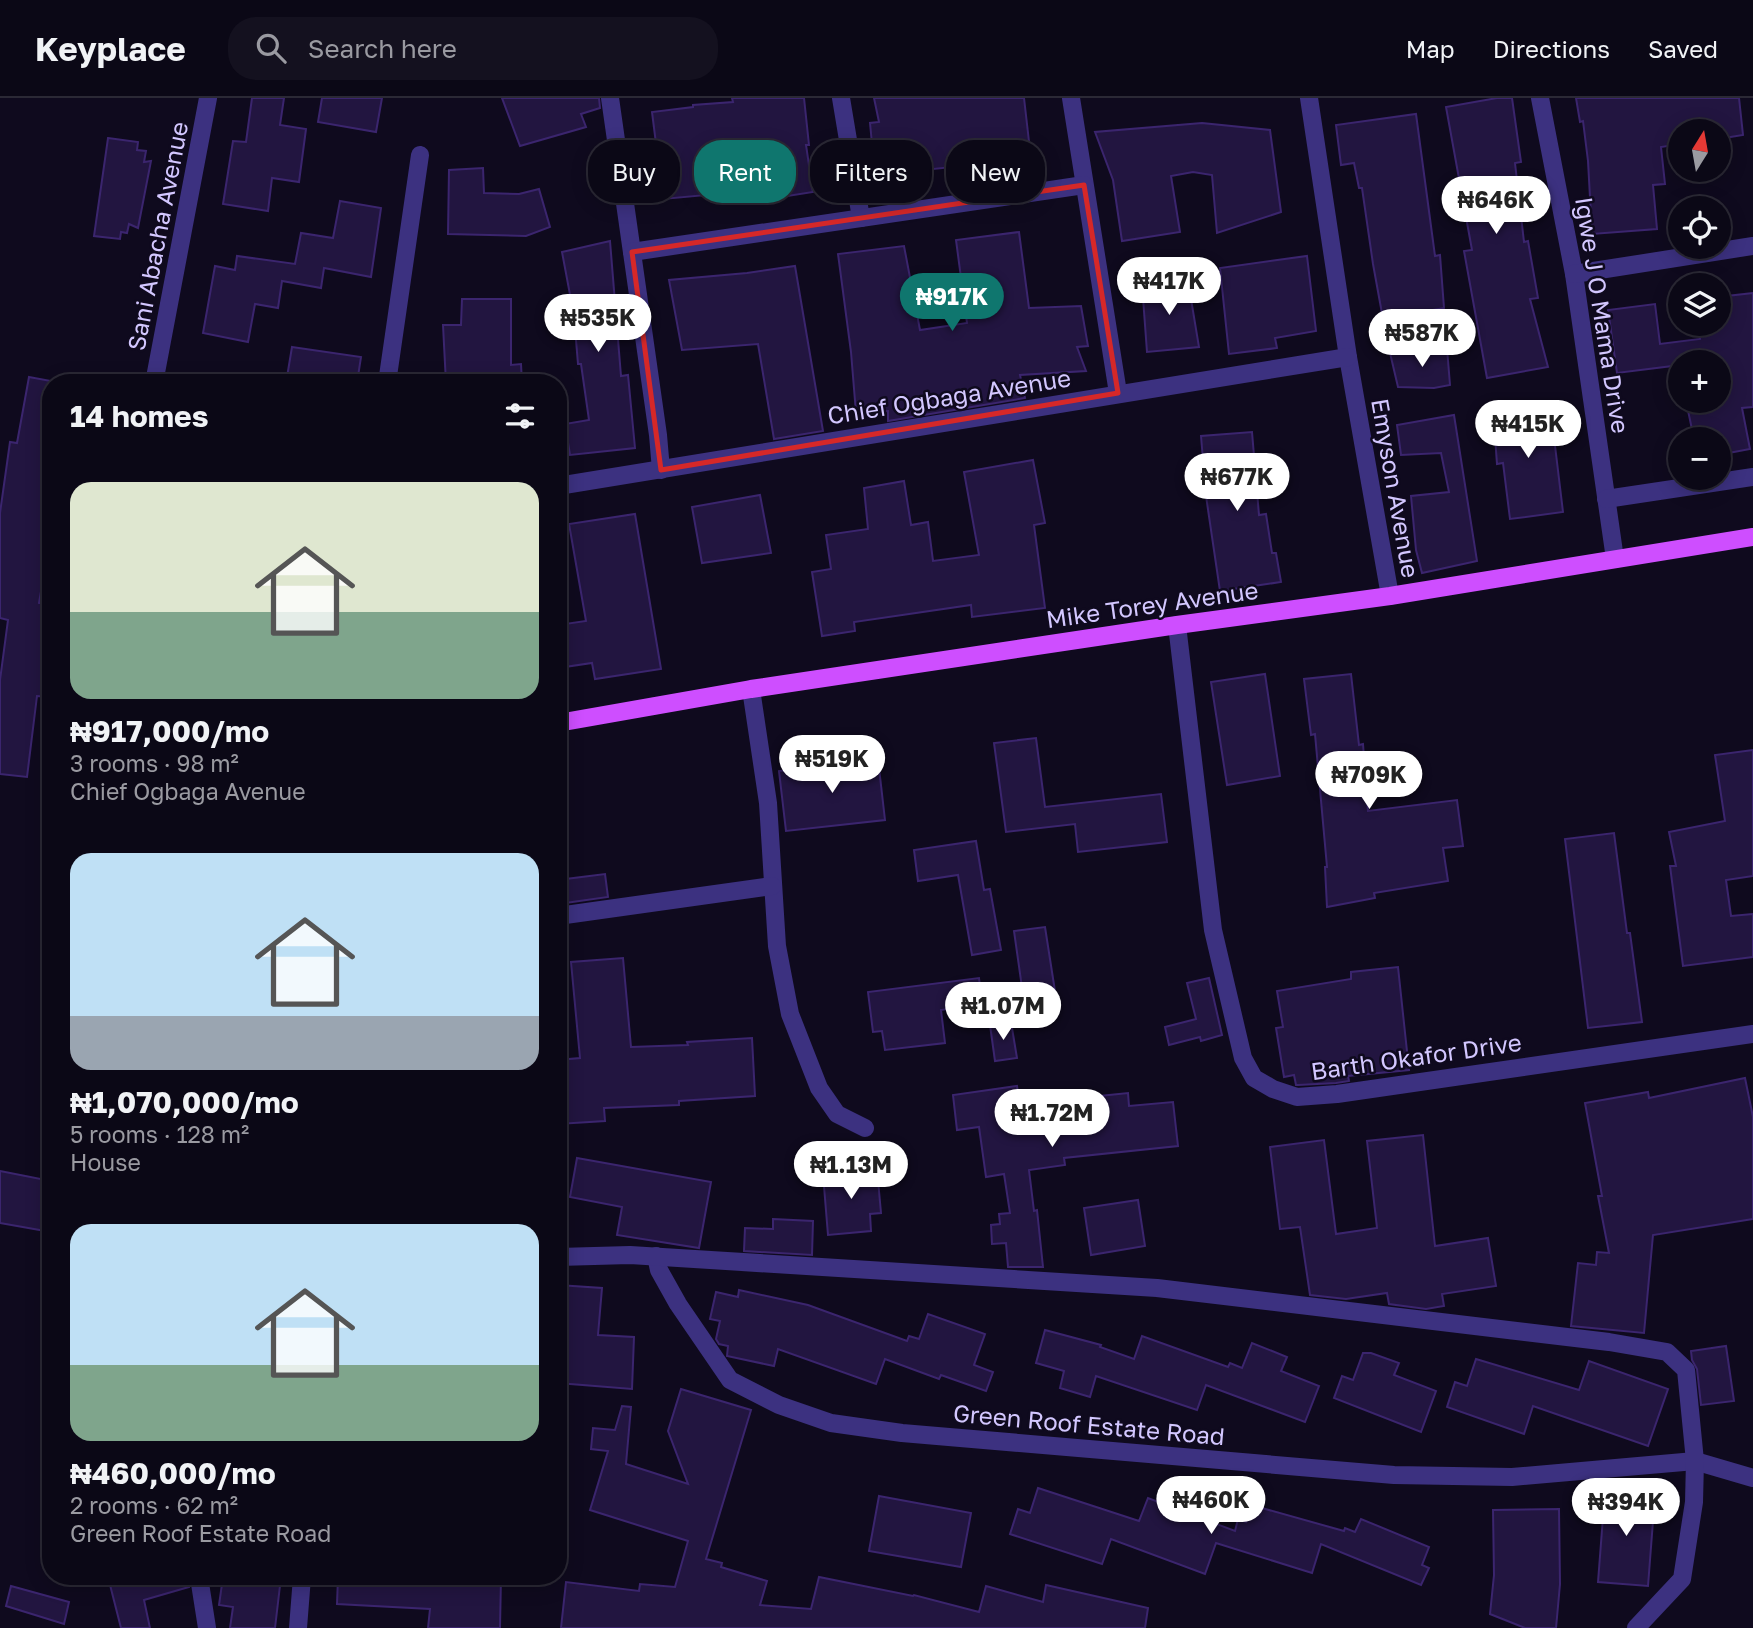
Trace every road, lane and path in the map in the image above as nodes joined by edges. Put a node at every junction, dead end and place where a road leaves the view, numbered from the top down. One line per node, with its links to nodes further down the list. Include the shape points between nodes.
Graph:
1 (208, 98): 14 (street, Sani Abacha Avenue)
2 (610, 98): 11 (street)
3 (841, 98): 9 (street)
4 (1072, 98): 8 (street)
5 (1309, 98): 13 (street, Emyson Avenue)
6 (1540, 98): 12 (street, Igwe J O Mama Drive)
7 (420, 155): 15 (street)
8 (1084, 185): 9 (street); 16 (street)
9 (860, 218): 11 (street)
10 (1753, 246): 12 (street)
11 (632, 252): 17 (street)
12 (1574, 274): 20 (street, Igwe J O Mama Drive)
13 (1348, 356): 16 (street, Chief Ogbaga Avenue); 23 (street, Emyson Avenue)
14 (156, 374)
15 (388, 374)
16 (1118, 393): 17 (street, Chief Ogbaga Avenue)
17 (661, 470): 19 (street, Chief Ogbaga Avenue)
18 (1753, 477): 20 (street)
19 (567, 485)
20 (1606, 499): 22 (street, Igwe J O Mama Drive)
21 (1753, 537): 22 (main road, Mike Torey Avenue)
22 (1615, 559): 23 (main road, Mike Torey Avenue)
23 (1390, 596): 24 (main road, Mike Torey Avenue)
24 (1177, 625): 25 (main road, Mike Torey Avenue); 29 (street, Barth Okafor Drive, via 1213,930 1243,1058 1254,1078 1297,1097 1337,1094)
25 (751, 689): 26 (main road, Mike Torey Avenue); 27 (street, via 768,803)
26 (567, 721)
27 (772, 886): 28 (street); 30 (street, via 790,1014 819,1088 837,1114)
28 (567, 915)
29 (1753, 1034)
30 (865, 1128)
31 (567, 1256): 32 (street)
32 (656, 1256): 33 (street, Green Roof Estate Road, via 678,1304 730,1380 779,1405 831,1423 1394,1475 1512,1477); 33 (street, via 1157,1288 1667,1352 1686,1370)
33 (1695, 1461): 34 (street); 39 (street, via 1682,1579)
34 (1753, 1478)
35 (200, 1585): 37 (street)
36 (301, 1585): 38 (street)
37 (207, 1628)
38 (298, 1628)
39 (1636, 1628)

